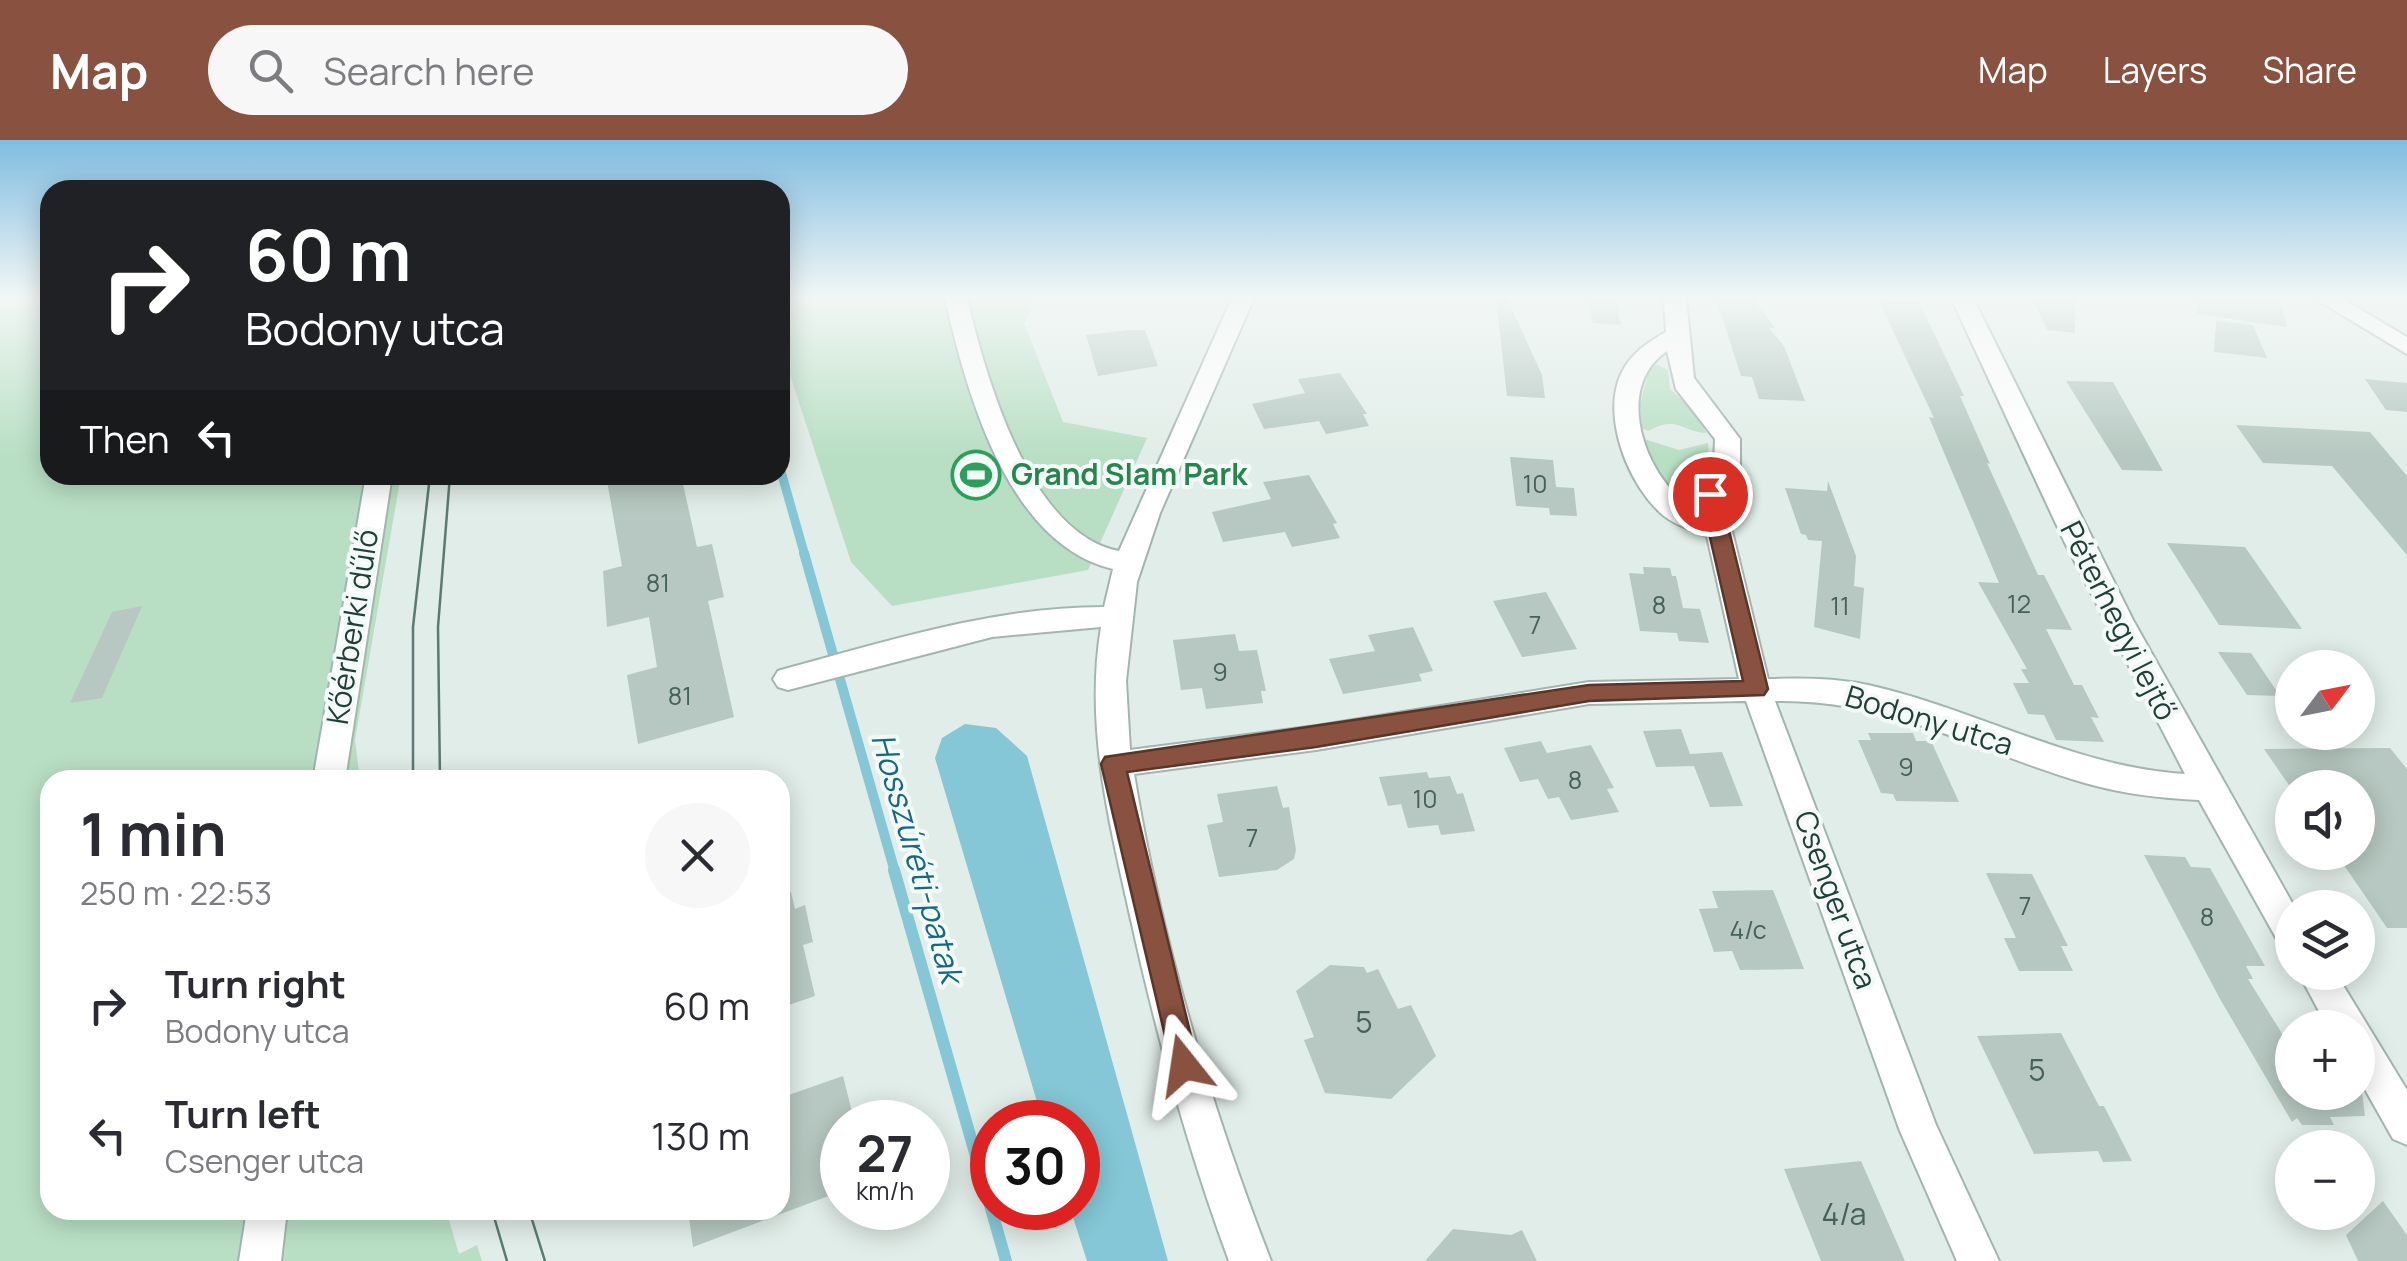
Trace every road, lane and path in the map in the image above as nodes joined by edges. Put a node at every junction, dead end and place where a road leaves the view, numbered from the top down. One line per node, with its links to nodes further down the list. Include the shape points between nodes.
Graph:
1 (970, 350): 8 (street, via 1018,476 1036,504 1095,554)
2 (1220, 350): 8 (street)
3 (1656, 350): 7 (street, via 1639,362 1629,396 1644,471 1685,518)
4 (1681, 350): 7 (street, Csenger utca, via 1682,377 1713,413 1728,450 1727,466 1710,494)
5 (1986, 350): 14 (street, Péterhegyi lejtő)
6 (377, 485): 13 (street, Kőérberki dűlő)
7 (1718, 531): 11 (street, Csenger utca)
8 (1130, 563): 9 (street)
9 (1116, 617): 10 (street, via 1030,620); 12 (street)
10 (800, 676)
11 (1756, 689): 12 (street, Bodony utca, via 1589,693); 14 (street, Bodony utca, via 1866,696 2086,771 2142,784); 21 (street, Csenger utca, via 1920,1131)
12 (1113, 764): 20 (street, via 1184,1065)
13 (331, 770)
14 (2206, 788): 15 (street, Péterhegyi lejtő)
15 (2275, 905)
16 (2375, 1072): 17 (street)
17 (2407, 1126)
18 (266, 1220): 19 (street)
19 (260, 1261)
20 (1250, 1261)
21 (1978, 1261)

